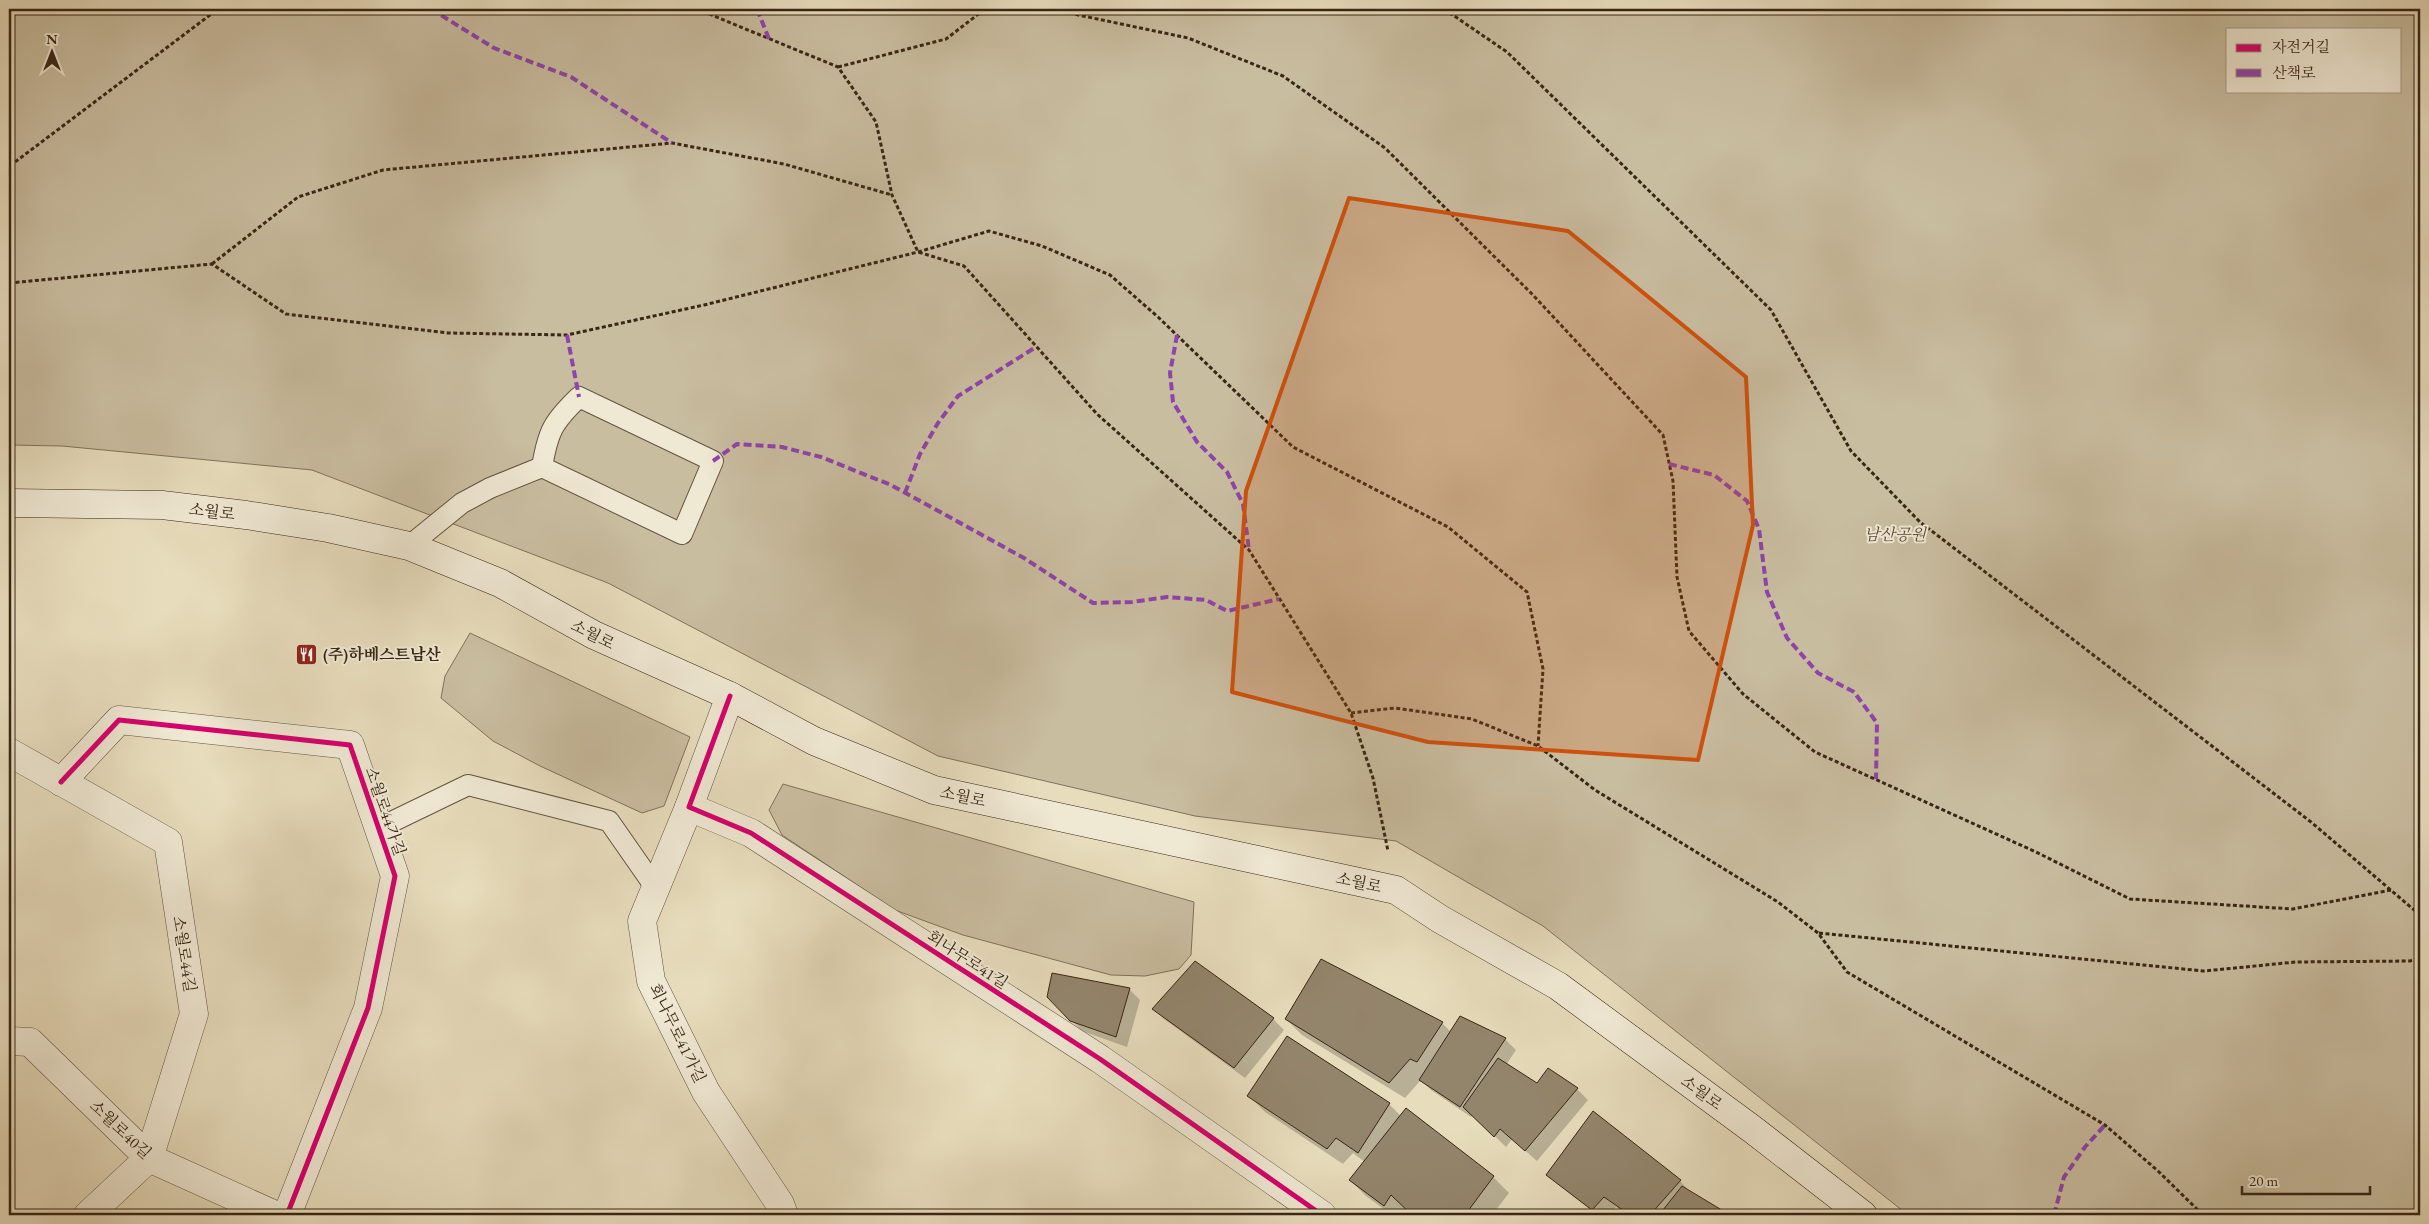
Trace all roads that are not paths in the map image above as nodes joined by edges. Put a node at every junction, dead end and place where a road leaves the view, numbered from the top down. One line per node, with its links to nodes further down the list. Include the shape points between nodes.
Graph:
1 (542, 467): 1 (lane, via 682,534 713,461 579,397 557,418 545,445); 3 (lane, via 462,503)
2 (9, 503): 3 (street, 소월로, via 162,505 328,528)
3 (409, 546): 4 (street, 소월로, via 500,583 594,635)
4 (730, 696): 7 (street); 17 (street, 소월로, via 814,741 934,790 1396,890 1440,919 1558,986)
5 (9, 752): 6 (street, 소월로44길)
6 (61, 782): 8 (street, 소월로44가길, via 119,720 350,744); 11 (street, 소월로44길, via 168,842 194,1014)
7 (689, 806): 9 (street, 회나무로41가길); 16 (street, 회나무로41길, via 759,838 1100,1059)
8 (379, 828): 9 (lane, via 468,785 609,821); 14 (street, 소월로44가길, via 395,876 368,1008)
9 (655, 887): 15 (street, 회나무로41가길, via 642,921 651,981 706,1092 780,1204)
10 (9, 1041): 11 (street, 소월로40길, via 30,1042)
11 (148, 1158): 12 (street, 소월로44길); 13 (street, 소월로40길)
12 (88, 1215)
13 (275, 1215)
14 (286, 1215)
15 (784, 1215)
16 (1322, 1215)
17 (1863, 1215)

